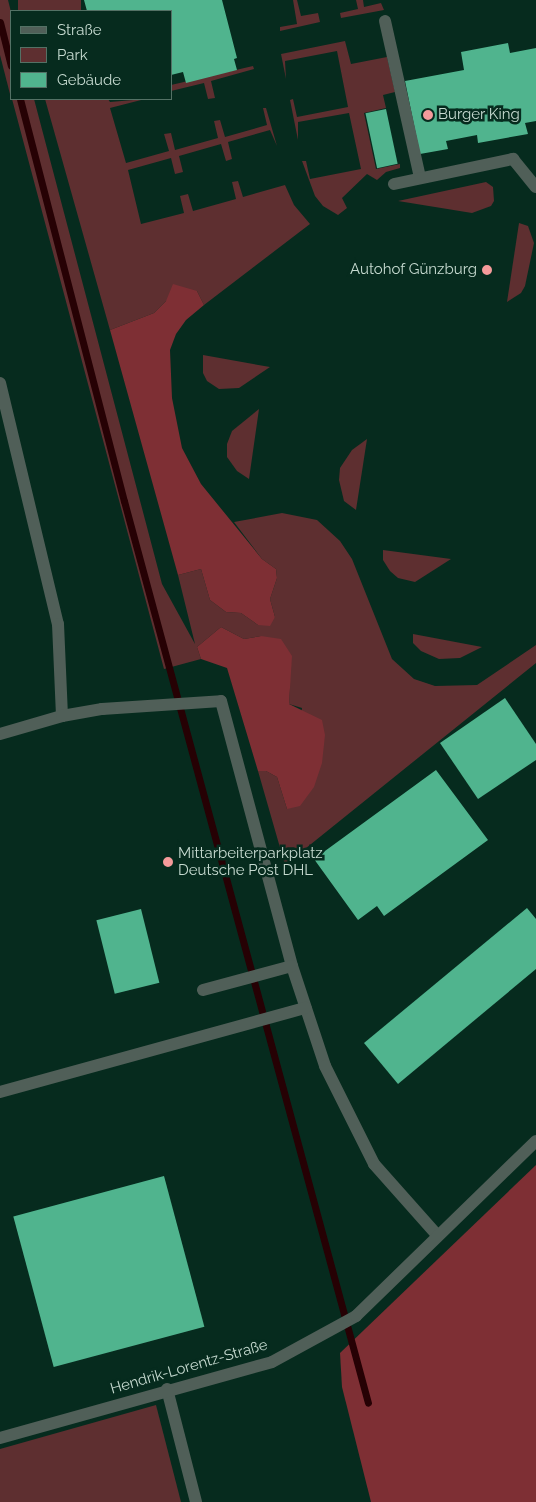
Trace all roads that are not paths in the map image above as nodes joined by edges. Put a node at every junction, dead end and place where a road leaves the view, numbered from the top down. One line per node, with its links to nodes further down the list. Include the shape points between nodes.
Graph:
1 (385, 21): 2 (street)
2 (420, 178): 3 (street); 4 (street, via 513,159)
3 (394, 184)
4 (536, 187)
5 (0, 384): 6 (street, via 58,624)
6 (62, 716): 7 (street); 8 (street, via 102,709 222,701)
7 (0, 734)
8 (292, 966): 9 (street); 10 (street)
9 (203, 990)
10 (306, 1008): 11 (street); 13 (street, via 324,1066 374,1164)
11 (0, 1092)
12 (536, 1141): 13 (street, Hendrik-Lorentz-Straße)
13 (437, 1235): 14 (street, Hendrik-Lorentz-Straße, via 356,1316 272,1362)
14 (167, 1389): 15 (street, Hendrik-Lorentz-Straße); 16 (street)
15 (0, 1438)
16 (196, 1502)

